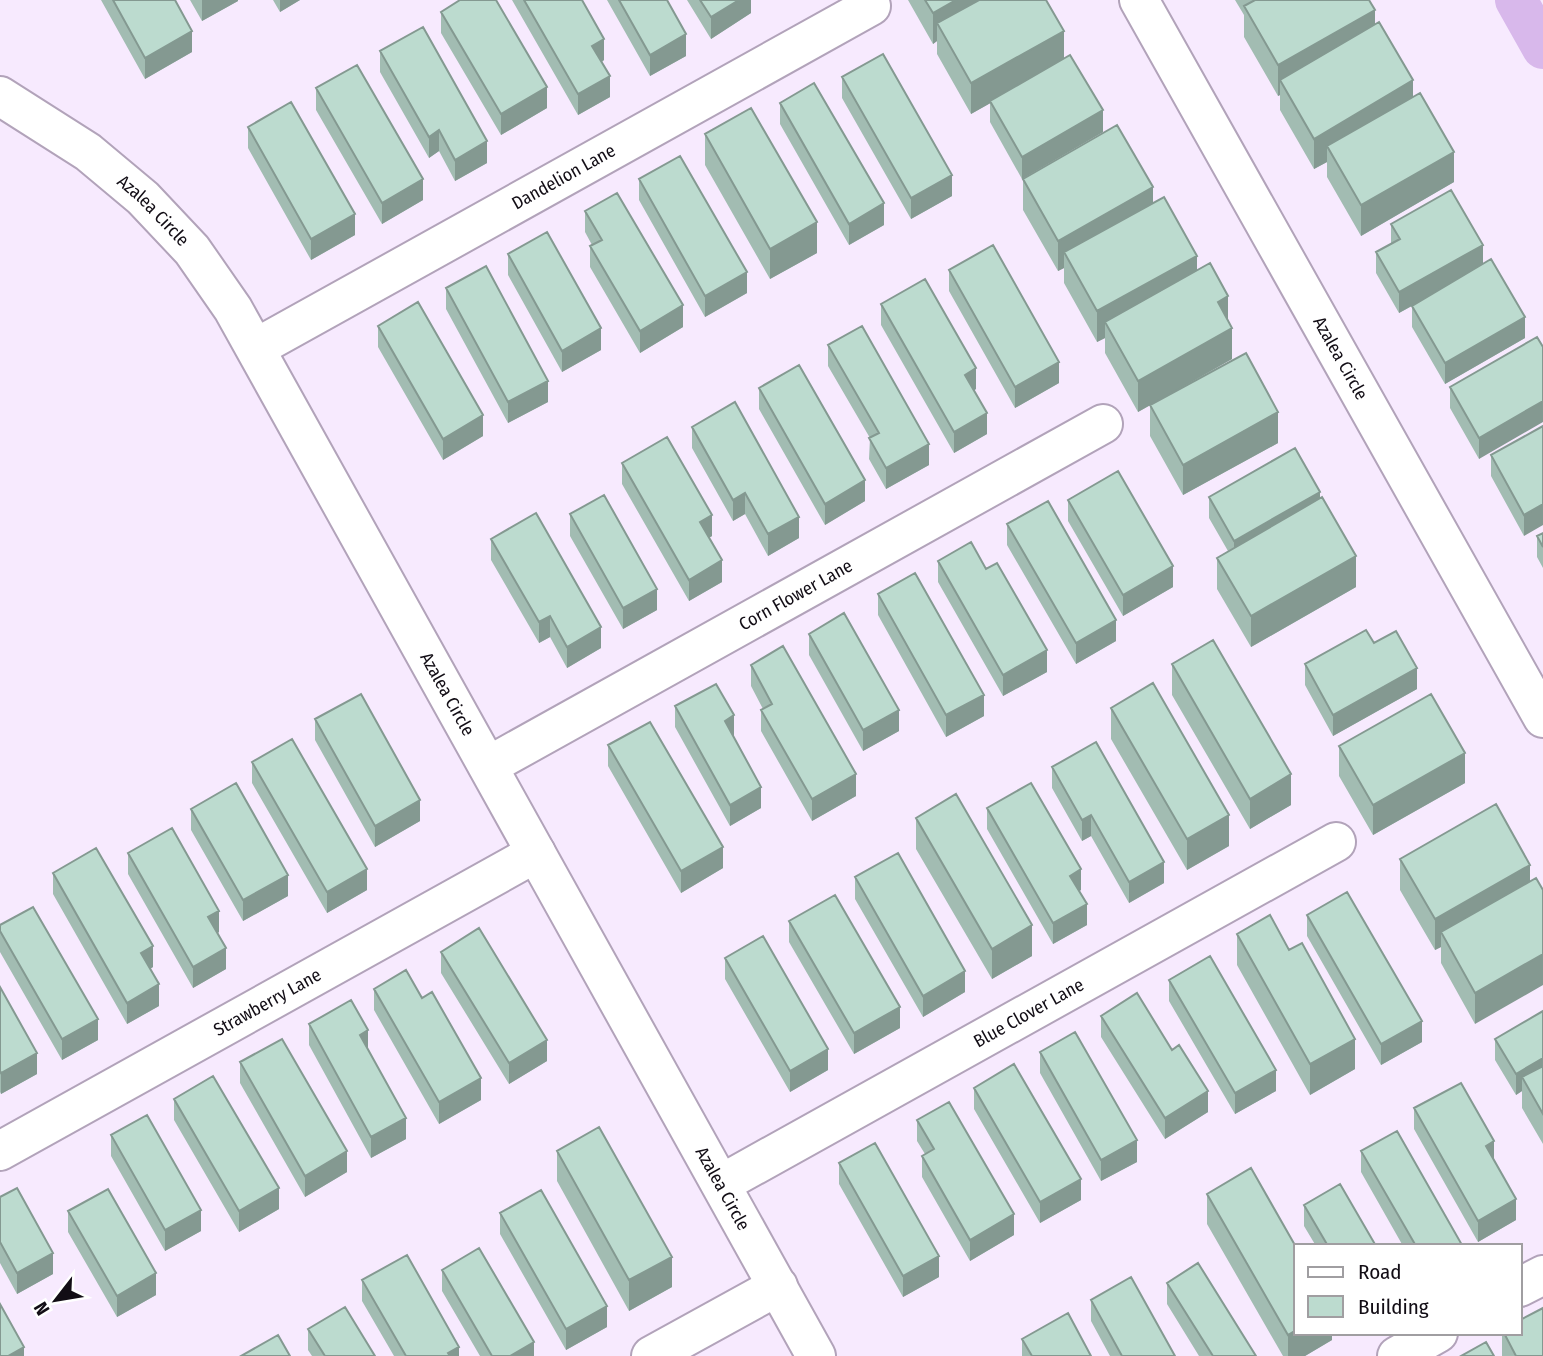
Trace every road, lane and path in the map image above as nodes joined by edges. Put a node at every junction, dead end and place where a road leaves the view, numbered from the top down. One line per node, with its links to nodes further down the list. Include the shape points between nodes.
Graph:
1 (1139, 0): 6 (street, Azalea Circle)
2 (871, 6): 4 (street, Dandelion Lane)
3 (0, 96): 4 (street, Azalea Circle, via 88,152 143,198 192,250)
4 (256, 348): 7 (street, Azalea Circle)
5 (1103, 424): 7 (street, Corn Flower Lane)
6 (1543, 718)
7 (488, 766): 9 (street, Azalea Circle)
8 (1336, 842): 11 (street, Blue Clover Lane)
9 (536, 853): 10 (street, Strawberry Lane); 11 (street, Azalea Circle)
10 (0, 1151)
11 (721, 1184): 13 (street, Azalea Circle)
12 (1543, 1275): 14 (street)
13 (778, 1286): 16 (street); 17 (street, Azalea Circle)
14 (1522, 1286)
15 (1434, 1335): 18 (street)
16 (651, 1356)
17 (816, 1356)
18 (1397, 1356)

